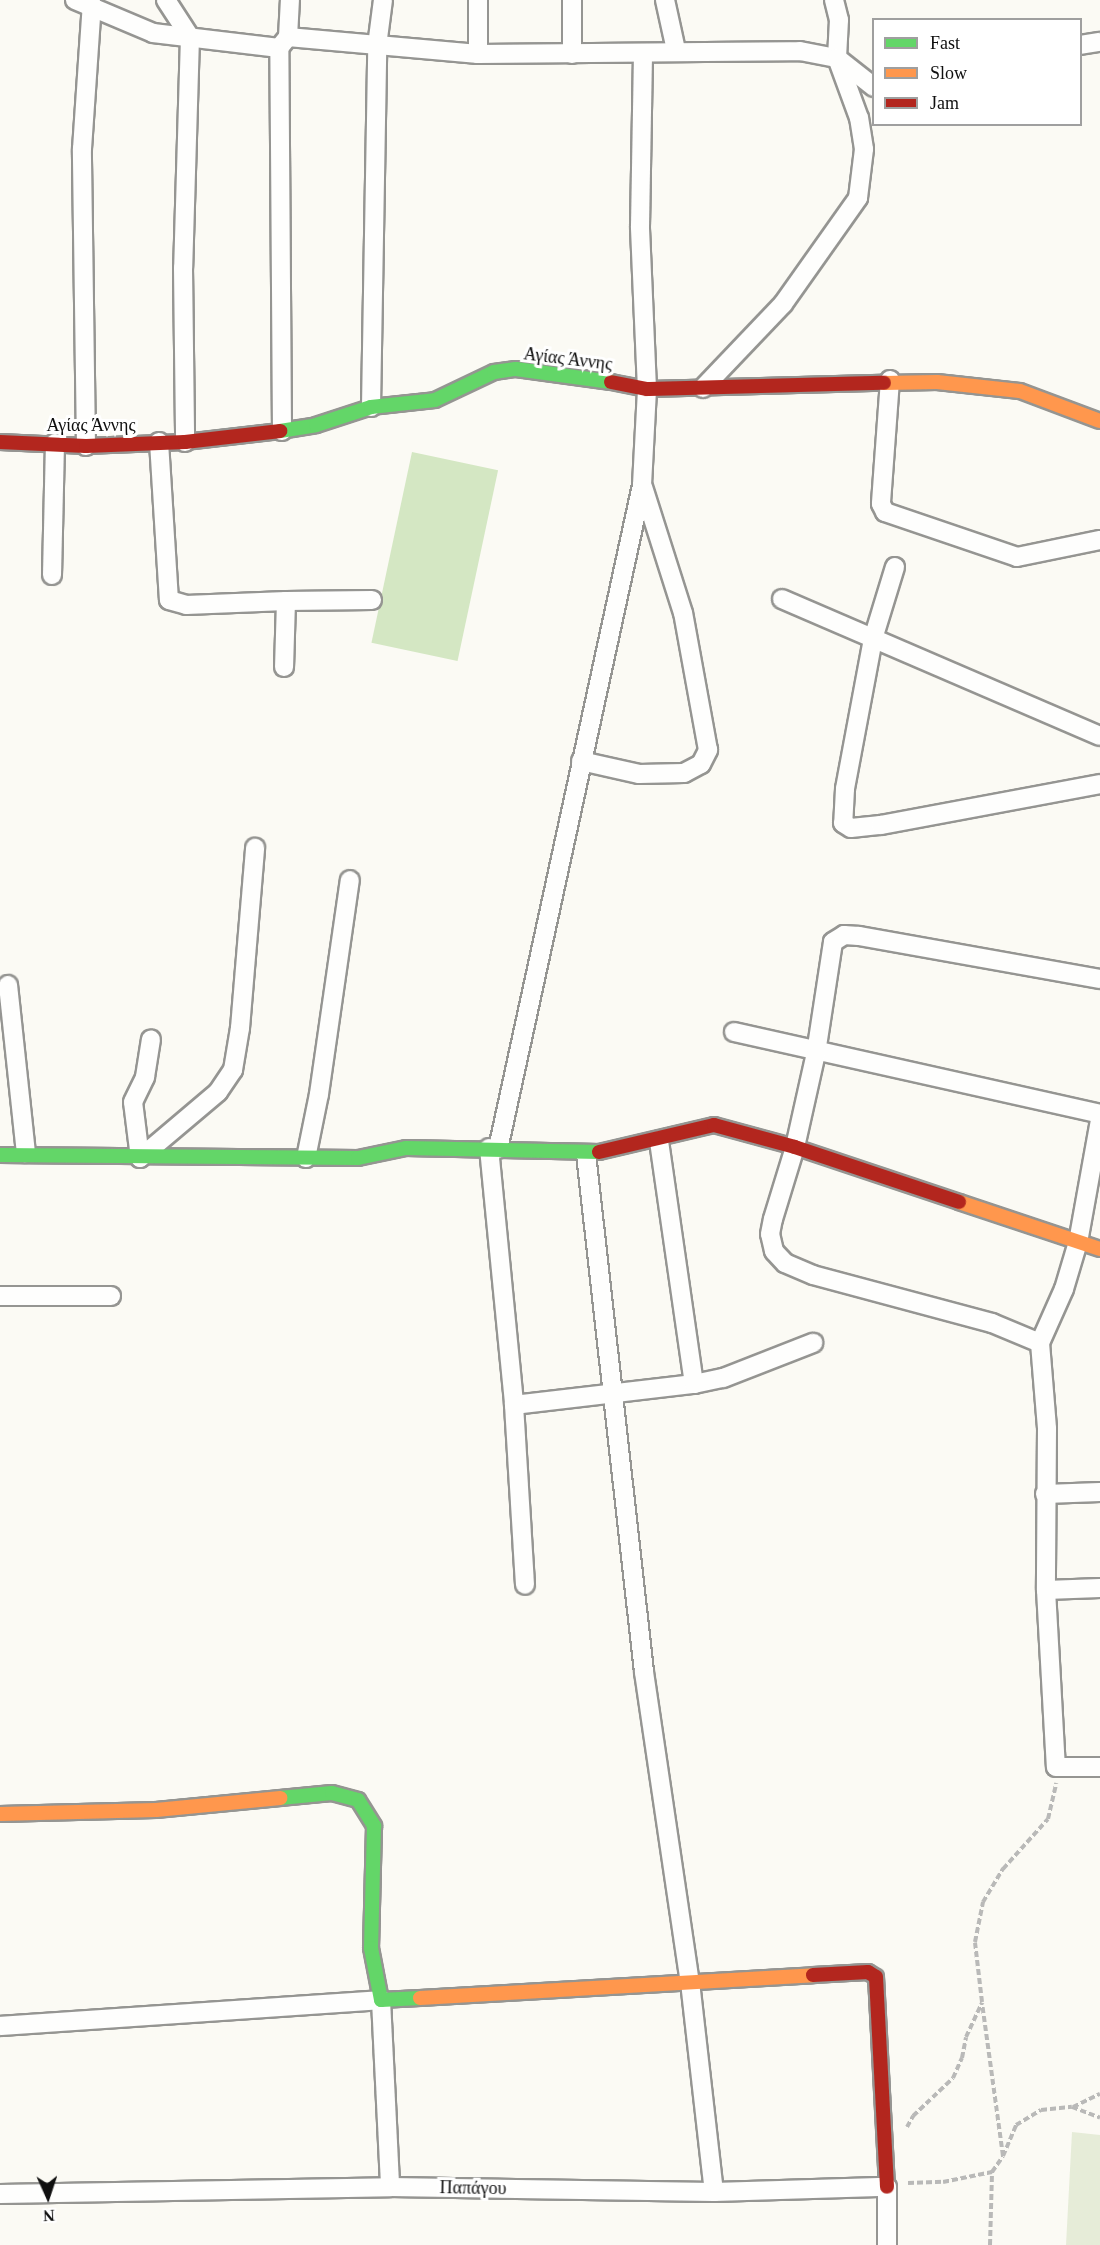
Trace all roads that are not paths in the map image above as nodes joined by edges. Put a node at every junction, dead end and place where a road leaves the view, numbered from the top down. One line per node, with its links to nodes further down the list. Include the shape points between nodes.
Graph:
1 (166, 0): 9 (street)
2 (290, 0): 10 (street)
3 (383, 0): 13 (street)
4 (478, 0): 15 (street)
5 (572, 0): 16 (street)
6 (665, 0): 14 (street)
7 (834, 0): 18 (street, via 839,20)
8 (83, 2): 9 (street, via 153,33); 30 (street)
9 (190, 37): 10 (street); 28 (street, via 183,279)
10 (283, 42): 13 (street); 25 (street)
11 (1100, 42): 12 (street)
12 (1082, 45)
13 (377, 46): 15 (street); 23 (street)
14 (676, 50): 17 (street); 18 (street, via 758,49)
15 (478, 54): 16 (street)
16 (572, 54): 17 (street)
17 (643, 55): 22 (street, via 640,226)
18 (837, 58): 19 (street); 21 (street, via 859,118 864,149 858,198 783,304)
19 (872, 86)
20 (890, 380): 21 (street, Αγίας Άννης); 24 (street, Αγίας Άννης, via 1020,392); 32 (street, via 881,504 885,512 1017,557)
21 (703, 388): 22 (street, Αγίας Άννης)
22 (647, 389): 23 (street, Αγίας Άννης, via 574,374 516,369 494,372 435,400); 31 (street)
23 (371, 407): 25 (street, Αγίας Άννης, via 316,425)
24 (1100, 421)
25 (282, 431): 28 (street, Αγίας Άννης)
26 (0, 442): 29 (street, Αγίας Άννης)
27 (159, 442): 28 (street, Αγίας Άννης); 30 (street, Αγίας Άννης); 37 (street, via 170,600 186,605)
28 (185, 442)
29 (55, 443): 30 (street, Αγίας Άννης); 34 (street)
30 (86, 446)
31 (642, 485): 41 (street); 41 (street, via 683,613 708,750 701,764 684,773 639,774)
32 (1100, 540)
33 (895, 567): 38 (street)
34 (52, 575)
35 (782, 599): 38 (street)
36 (372, 600): 37 (street)
37 (286, 601): 39 (street)
38 (873, 639): 40 (street); 42 (street, via 845,789 843,823 851,828 881,825)
39 (284, 667)
40 (1100, 736)
41 (581, 761): 54 (street)
42 (1100, 784)
43 (255, 848): 58 (street, via 233,1070 223,1087)
44 (350, 880): 59 (street)
45 (1100, 979): 49 (street, via 844,935 833,942 829,955)
46 (8, 985): 55 (street)
47 (734, 1032): 49 (street)
48 (151, 1039): 58 (street, via 145,1077 133,1102)
49 (816, 1053): 50 (street, via 948,1078); 53 (street)
50 (1100, 1114)
51 (1100, 1120): 60 (street)
52 (658, 1140): 53 (street, via 692,1127 714,1125); 56 (street); 66 (street)
53 (795, 1147): 60 (street); 65 (street, via 770,1234 774,1251 785,1263 813,1275 992,1323)
54 (494, 1148): 56 (street); 59 (street, via 406,1148 358,1158); 68 (street)
55 (26, 1153): 57 (street); 58 (street)
56 (586, 1154): 67 (street)
57 (0, 1155)
58 (140, 1158): 59 (street)
59 (306, 1158)
60 (1078, 1242): 61 (street); 65 (street, via 1064,1289)
61 (1100, 1249)
62 (0, 1296): 63 (street)
63 (111, 1296)
64 (813, 1342): 66 (street, via 723,1378)
65 (1040, 1343): 70 (street, via 1047,1429)
66 (694, 1384): 67 (street)
67 (610, 1395): 68 (street); 76 (street, via 644,1672)
68 (514, 1405): 71 (street)
69 (1100, 1492): 70 (street)
70 (1045, 1494): 73 (street)
71 (525, 1585)
72 (1100, 1587): 73 (street)
73 (1046, 1590): 74 (street, via 1056,1767)
74 (1100, 1767)
75 (0, 1814): 77 (street, via 156,1810 332,1793 358,1800 374,1826 371,1948)
76 (690, 1982): 77 (street); 80 (street, via 868,1972 876,1977); 81 (street)
77 (381, 2000): 78 (street); 79 (street)
78 (0, 2026)
79 (390, 2187): 81 (street, Παπάγου); 82 (street, Παπάγου)
80 (887, 2187): 81 (street, Παπάγου); 83 (street)
81 (714, 2192)
82 (0, 2194)
83 (887, 2245)

